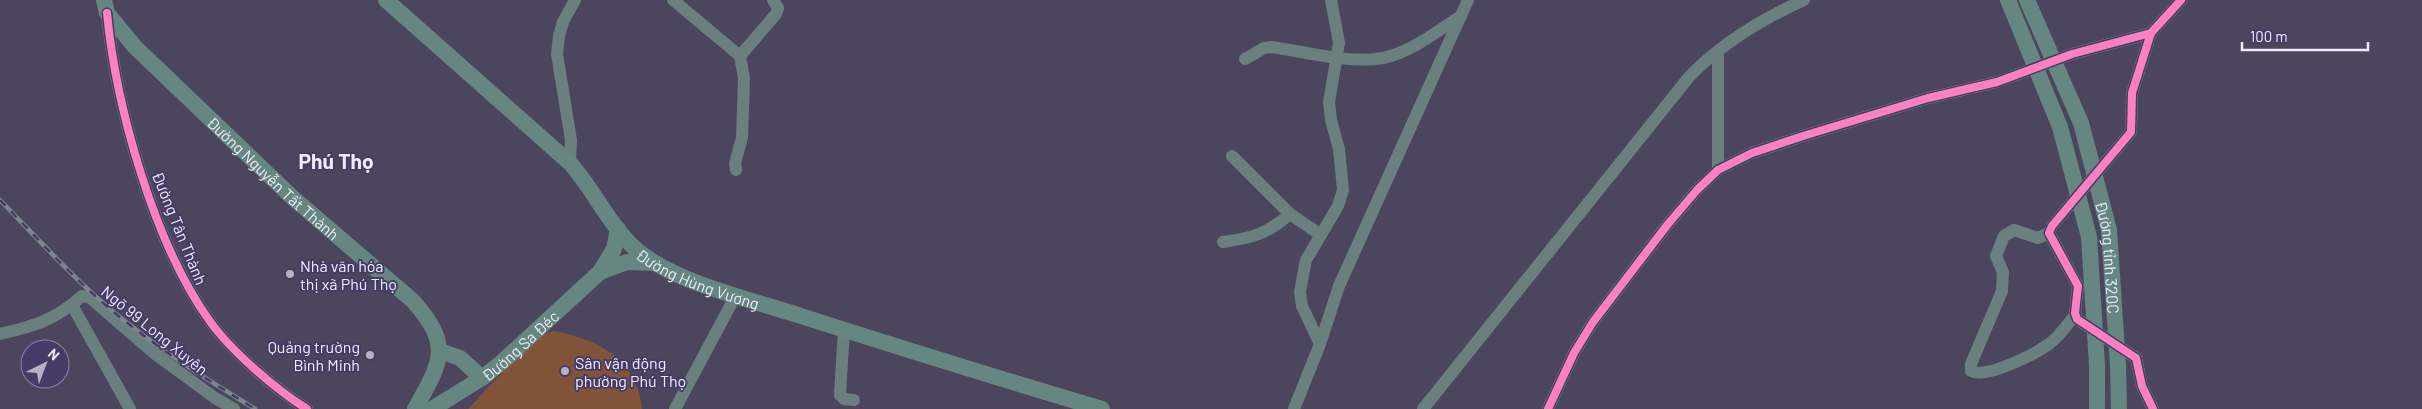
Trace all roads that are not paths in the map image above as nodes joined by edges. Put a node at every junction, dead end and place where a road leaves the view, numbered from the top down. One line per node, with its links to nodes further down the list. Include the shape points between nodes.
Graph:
1 (386, 0): 21 (main road, Đường Hùng Vương)
2 (575, 0): 21 (street, via 558,36 557,54 571,140)
3 (673, 0): 15 (street)
4 (773, 0): 15 (street, via 778,8 776,14)
5 (1331, 0): 16 (street, via 1339,43)
6 (1468, 0): 12 (street)
7 (1804, 0): 14 (street, via 1764,19)
8 (2008, 0): 19 (main road, Đường tỉnh 320C)
9 (2027, 0): 18 (main road, Đường tỉnh 320C)
10 (2181, 0): 13 (street)
11 (106, 7): 41 (main road, Đường Nguyễn Tất Thành, via 135,47 292,197 413,301 430,320); 46 (street, Đường Tân Thành, via 116,75 133,145 178,269 210,322 278,389)
12 (1461, 16): 16 (street, via 1400,52 1372,59); 39 (street, via 1339,286)
13 (2151, 34): 18 (street); 24 (street, via 2132,93 2131,132)
14 (1718, 52): 23 (street); 52 (street, via 1689,77)
15 (740, 56): 22 (street, via 744,78 742,138 734,163)
16 (1337, 56): 17 (street, via 1268,47); 29 (street, via 1329,102 1339,149 1342,190 1338,206)
17 (1245, 59)
18 (2053, 61): 19 (street); 24 (main road, Đường tỉnh 320C, via 2081,123)
19 (2034, 68): 23 (street, via 1997,82 1928,98 1803,136 1752,153); 25 (main road, Đường tỉnh 320C, via 2060,127)
20 (1232, 156): 26 (street)
21 (570, 163): 27 (main road, Đường Hùng Vương, via 587,182)
22 (736, 170)
23 (1718, 170): 53 (street, via 1668,224 1593,322 1574,353)
24 (2095, 176): 25 (street); 40 (main road, Đường tỉnh 320C, via 2109,230)
25 (2078, 195): 28 (street); 37 (main road, Đường tỉnh 320C, via 2089,237)
26 (1290, 214): 29 (street); 30 (street, via 1263,234)
27 (618, 229): 31 (main road, Đường Hùng Vương, via 632,247); 32 (main road, Đường Sa Đéc, via 614,249)
28 (2049, 233): 35 (street, via 2078,286); 35 (street, via 2038,238 2014,230 2004,236 1996,256 2003,272 2002,291 1971,364 1971,371 1989,371 2044,347 2056,339)
29 (1321, 235): 39 (street, via 1306,260 1300,292 1302,306)
30 (1223, 242)
31 (654, 263): 32 (main road, Đường Sa Đéc, via 627,262); 33 (main road, Đường Hùng Vương, via 675,274)
32 (600, 272): 42 (main road, Đường Sa Đéc)
33 (736, 295): 36 (main road, Đường Hùng Vương); 49 (street)
34 (72, 305): 38 (street, Ngõ 99 Long Xuyên, via 36,326); 44 (street); 45 (street, Ngõ 99 Long Xuyên, via 82,296 89,297 155,354)
35 (2075, 315): 37 (street)
36 (844, 329): 43 (street, via 840,395); 50 (main road, Đường Hùng Vương)
37 (2095, 331): 40 (street); 54 (main road, Đường tỉnh 320C)
38 (0, 334)
39 (1320, 344): 51 (street)
40 (2117, 344): 55 (main road, Đường tỉnh 320C); 56 (street, via 2138,361 2142,386)
41 (440, 351): 42 (main road, via 460,358); 47 (main road, via 434,372)
42 (482, 378): 48 (main road, Đường Sa Đéc)
43 (854, 400)
44 (130, 409)
45 (234, 409)
46 (306, 409)
47 (415, 409)
48 (432, 409)
49 (674, 409)
50 (1102, 409)
51 (1294, 409)
52 (1423, 409)
53 (1548, 409)
54 (2096, 409)
55 (2119, 409)
56 (2153, 409)

